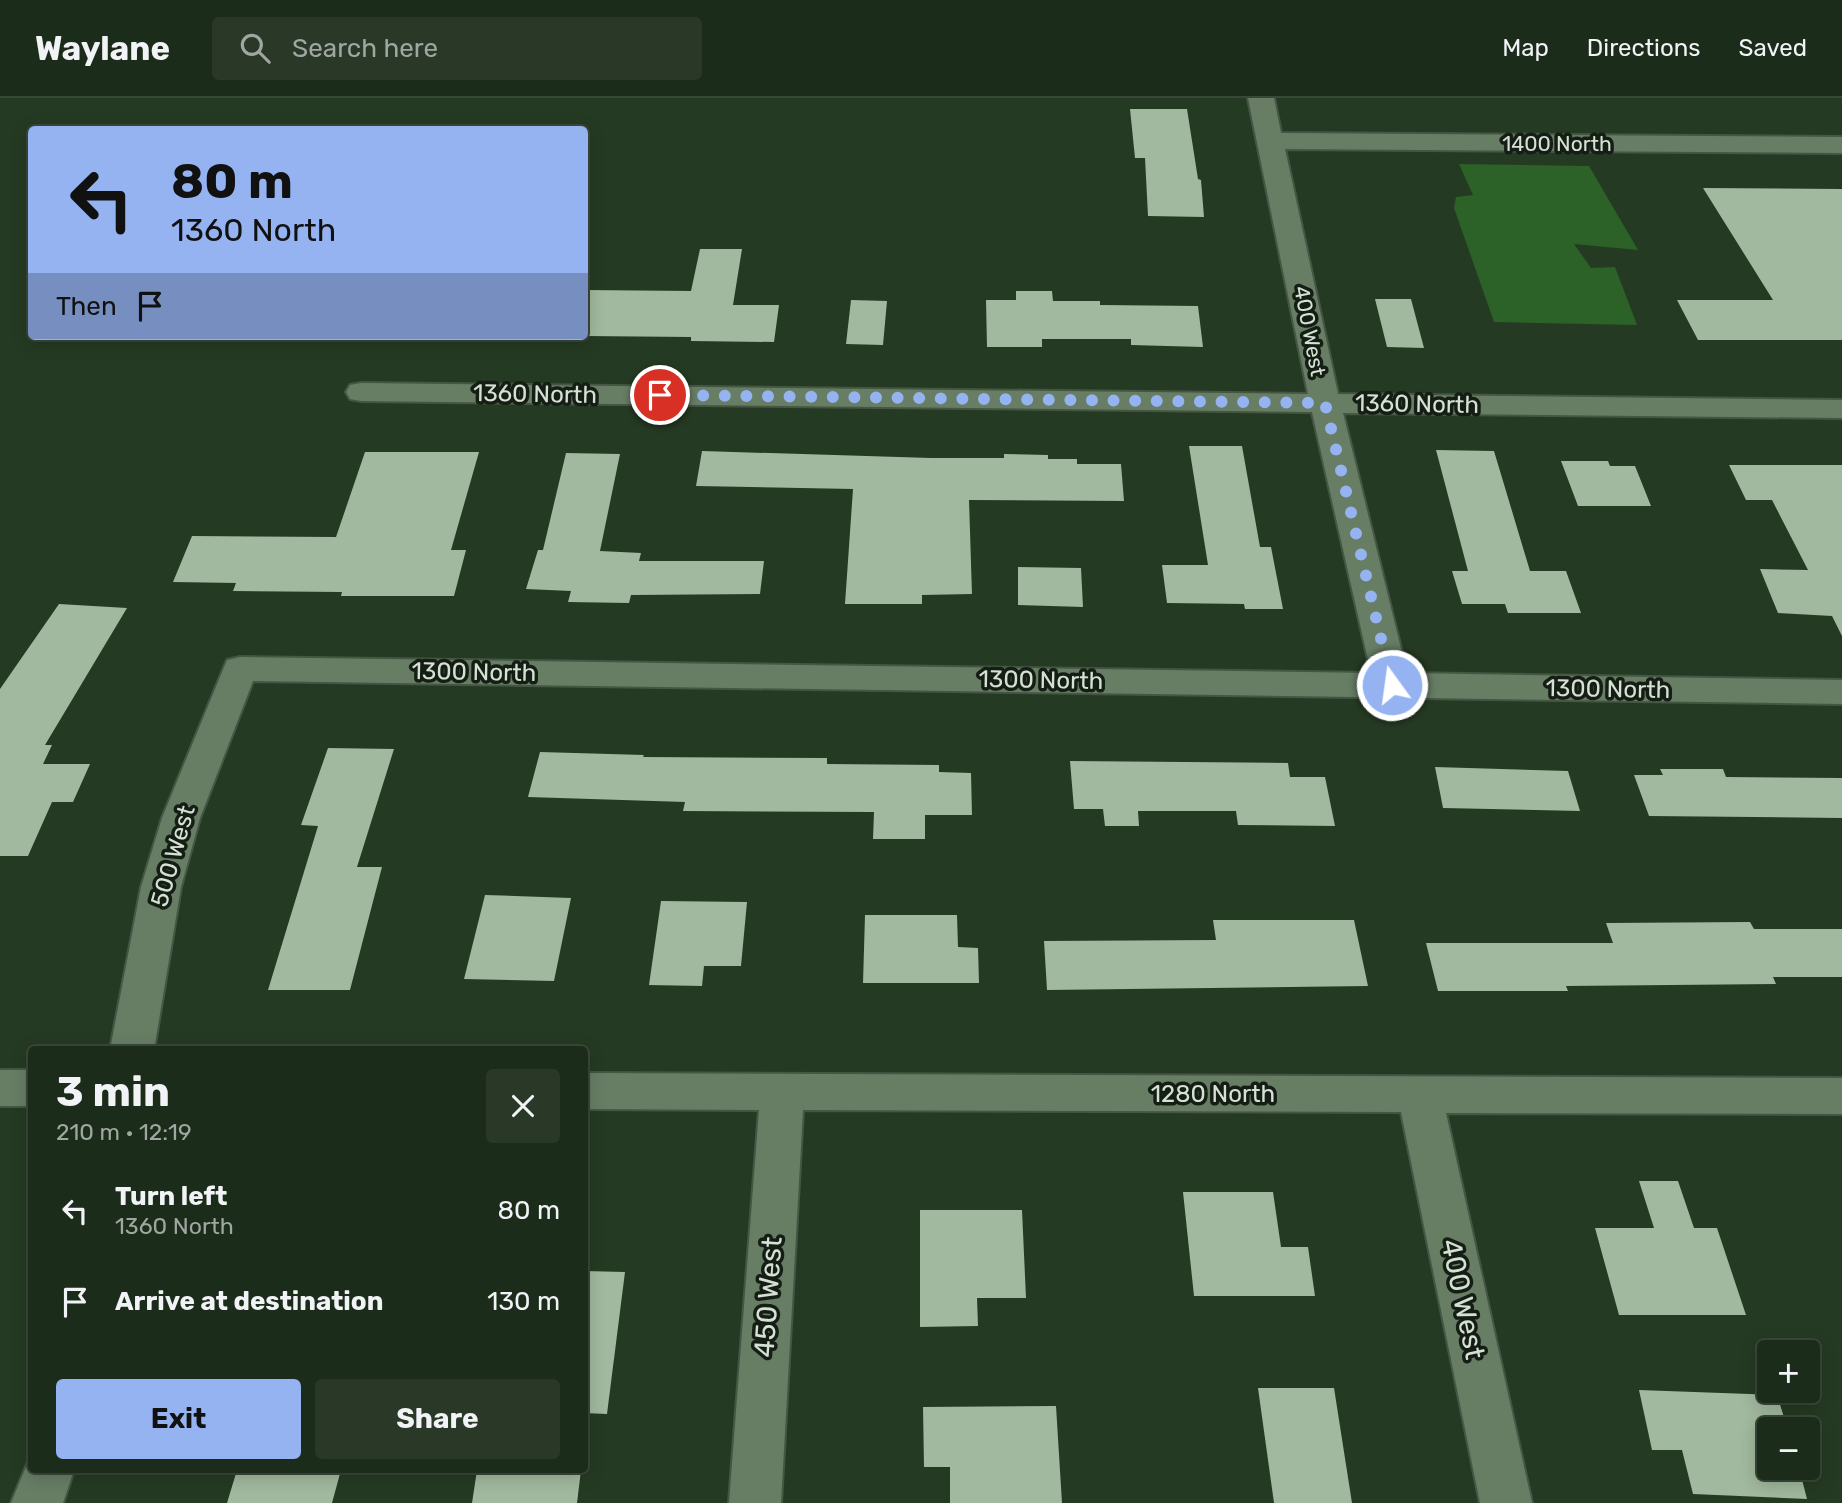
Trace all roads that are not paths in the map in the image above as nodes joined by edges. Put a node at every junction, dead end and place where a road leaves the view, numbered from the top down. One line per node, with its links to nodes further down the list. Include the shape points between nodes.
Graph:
1 (1261, 98): 2 (street, 400 West)
2 (1271, 141): 3 (street, 1400 North); 5 (street, 400 West)
3 (1842, 145)
4 (361, 392): 5 (street, 1360 North)
5 (1325, 403): 6 (street, 1360 North); 8 (street, 400 West)
6 (1842, 409)
7 (240, 669): 8 (street, 1300 North); 10 (street, 500 West, via 181,818 161,887)
8 (1392, 685): 9 (street, 1300 North)
9 (1842, 692)
10 (133, 1046)
11 (0, 1088): 12 (street)
12 (28, 1088)
13 (588, 1091): 14 (street, 1280 North)
14 (782, 1092): 15 (street, 1280 North); 19 (street, 450 West)
15 (1420, 1095): 16 (street, 1280 North); 20 (street, 400 West)
16 (1842, 1096)
17 (47, 1473): 18 (street)
18 (37, 1503)
19 (755, 1503)
20 (1506, 1503)

